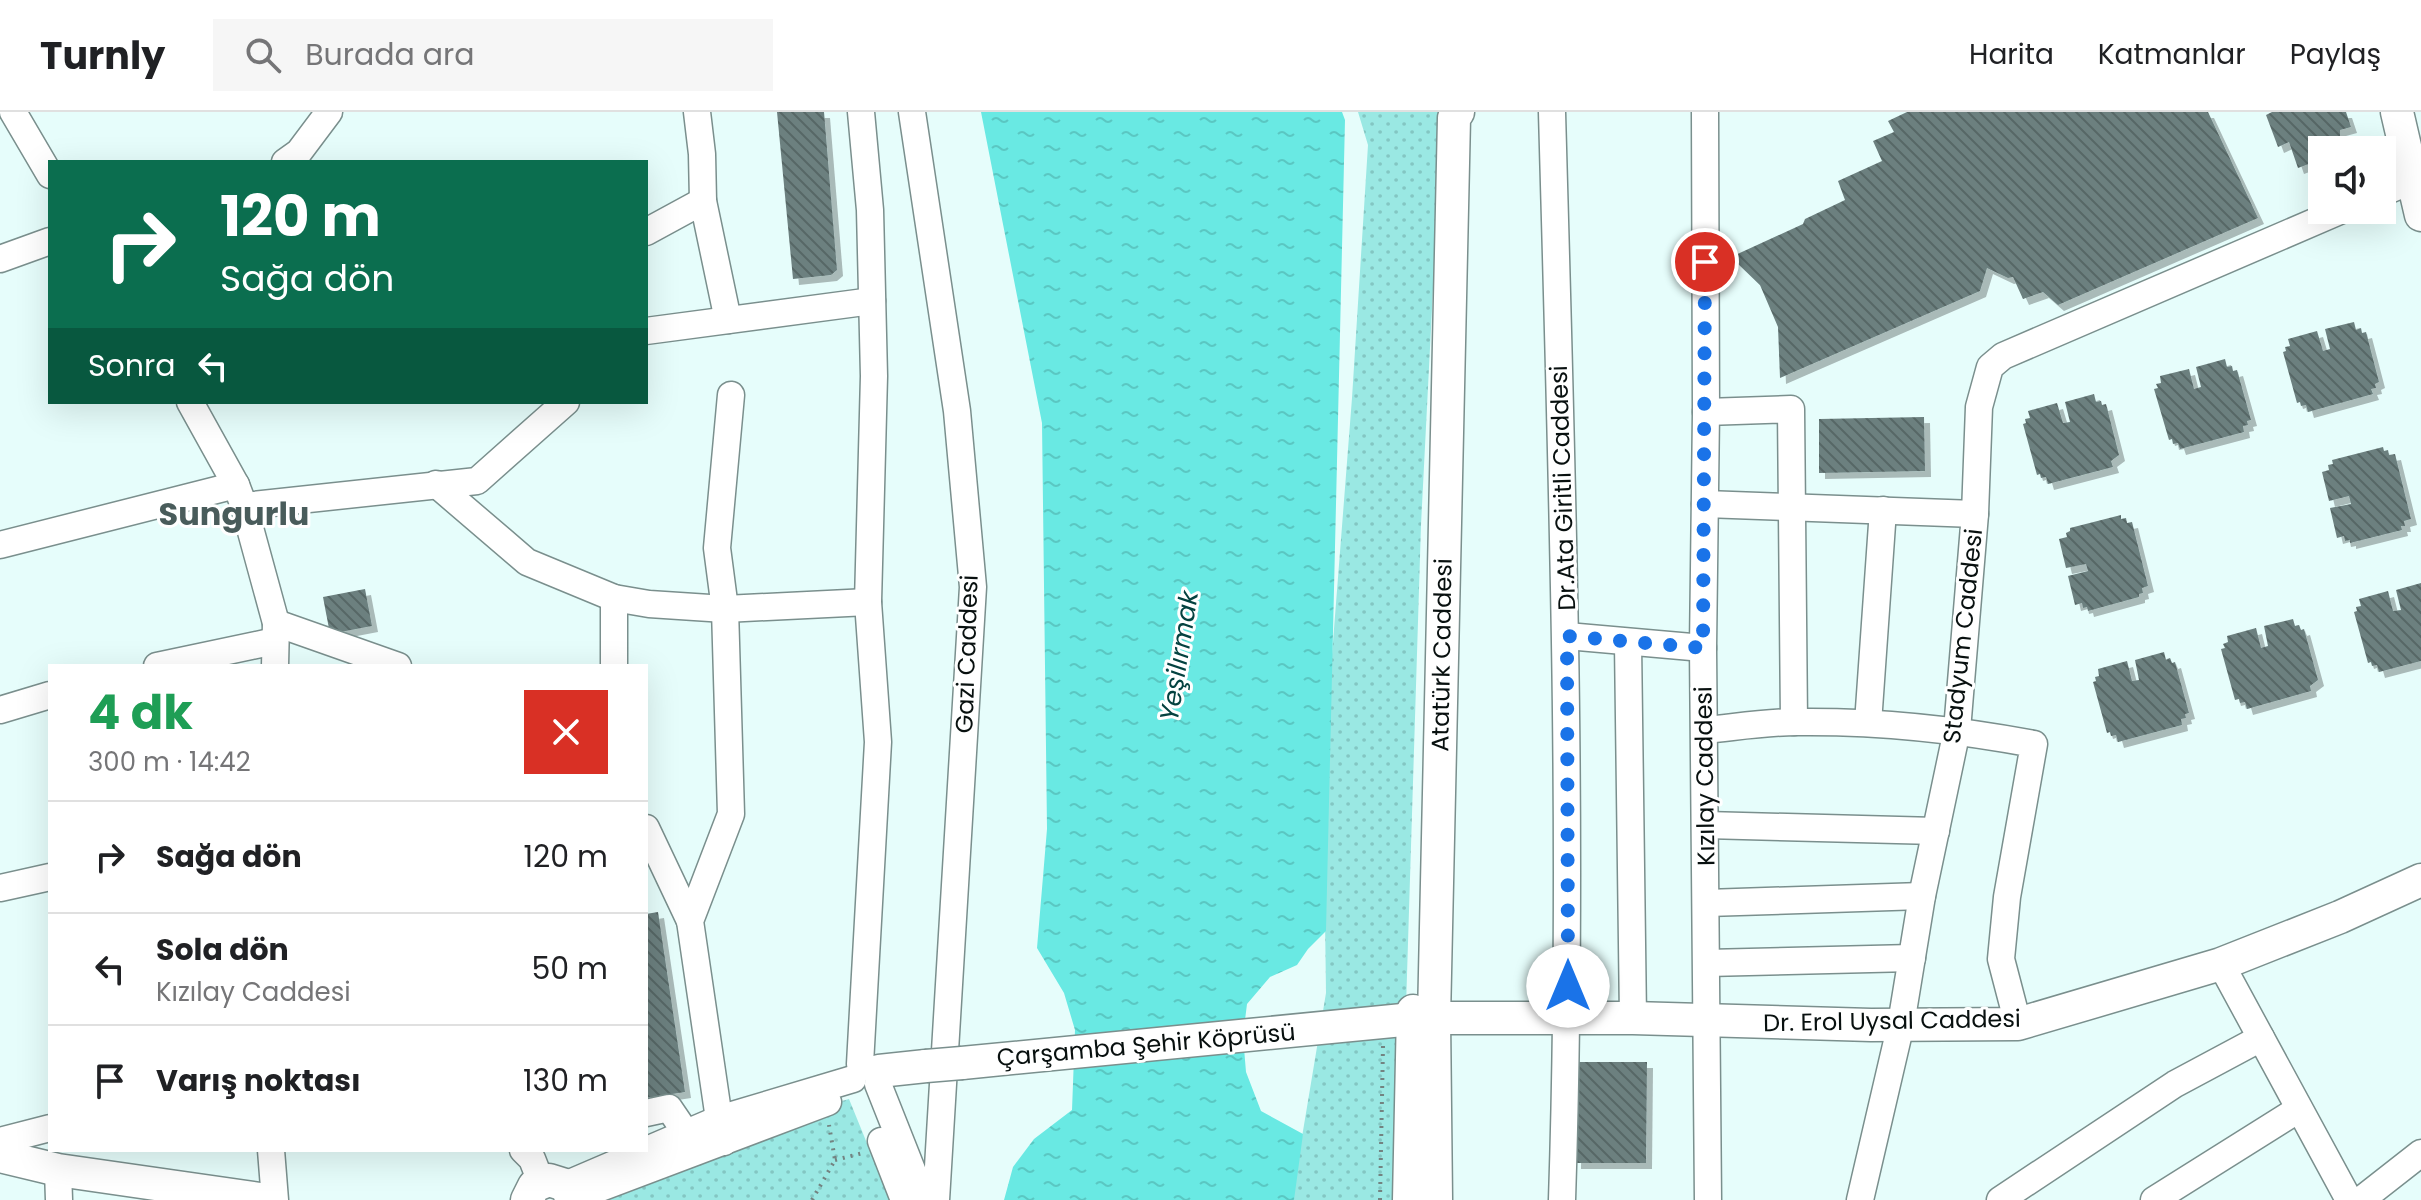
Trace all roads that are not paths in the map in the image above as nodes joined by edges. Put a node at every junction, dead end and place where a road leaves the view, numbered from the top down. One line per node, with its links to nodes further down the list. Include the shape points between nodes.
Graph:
1 (13, 112): 12 (street)
2 (329, 112): 11 (street)
3 (697, 112): 14 (street)
4 (861, 112): 20 (street)
5 (912, 112): 89 (street, Gazi Caddesi, via 957,411 973,587)
6 (1435, 112): 64 (main road, Atatürk Caddesi)
7 (1458, 112): 64 (main road, Atatürk Caddesi)
8 (1552, 112): 37 (street, Dr.Ata Giritli Caddesi)
9 (1705, 112): 26 (street, Kızılay Caddesi)
10 (2397, 112): 15 (main road)
11 (297, 159)
12 (48, 172)
13 (2396, 196): 15 (street)
14 (703, 201): 17 (street); 21 (street)
15 (2419, 202)
16 (2309, 224): 32 (street, via 2003,356 1990,367 1979,407)
17 (648, 231)
18 (48, 242): 19 (street)
19 (0, 259)
20 (872, 301): 21 (street); 35 (street)
21 (728, 320): 22 (street)
22 (648, 331)
23 (731, 395): 36 (street, via 717,548)
24 (191, 404): 28 (street)
25 (562, 404): 27 (street, via 477,481)
26 (1706, 412): 29 (street, Kızılay Caddesi); 30 (street, via 1791,409)
27 (436, 484): 28 (street); 34 (street, via 527,562)
28 (240, 495): 33 (street); 38 (street)
29 (1705, 504): 30 (street, Stadyum Caddesi); 40 (street, Kızılay Caddesi)
30 (1790, 507): 31 (street, Stadyum Caddesi); 46 (street)
31 (1883, 510): 32 (street, Stadyum Caddesi); 47 (street)
32 (1975, 514): 49 (street, Stadyum Caddesi)
33 (0, 545)
34 (614, 598): 36 (street); 43 (street)
35 (868, 602): 36 (street); 69 (street, via 878,742 870,915 876,940)
36 (725, 609): 58 (street, via 731,814)
37 (1567, 636): 39 (street); 62 (street, Dr.Ata Giritli Caddesi)
38 (275, 643): 41 (street); 42 (street)
39 (1628, 643): 40 (street); 63 (street)
40 (1703, 648): 48 (street, Kızılay Caddesi)
41 (167, 664)
42 (387, 664)
43 (614, 664)
44 (48, 696): 45 (street)
45 (0, 710)
46 (1794, 722): 47 (street); 48 (street)
47 (1868, 723): 49 (street)
48 (1705, 730): 50 (street, Kızılay Caddesi)
49 (1957, 730): 51 (street, Stadyum Caddesi); 67 (street, via 2034,744 2001,959)
50 (1706, 825): 51 (street); 57 (street, Kızılay Caddesi)
51 (1936, 831): 56 (street, Stadyum Caddesi)
52 (648, 832): 58 (street)
53 (48, 877): 55 (street)
54 (2421, 880): 61 (main road, Dr. Erol Uysal Caddesi)
55 (0, 888)
56 (1922, 896): 57 (street); 59 (street, Stadyum Caddesi)
57 (1707, 903): 60 (street, Kızılay Caddesi)
58 (690, 921): 73 (street)
59 (1912, 958): 60 (street); 66 (street, Stadyum Caddesi)
60 (1707, 963): 65 (street, Kızılay Caddesi)
61 (2221, 964): 67 (main road, Dr. Erol Uysal Caddesi); 68 (street)
62 (1568, 1018): 63 (main road, Dr. Erol Uysal Caddesi); 64 (main road, Dr. Erol Uysal Caddesi); 92 (street, Dr.Ata Giritli Caddesi)
63 (1633, 1018): 65 (main road, Dr. Erol Uysal Caddesi)
64 (1410, 1020): 69 (main road, Çarşamba Şehir Köprüsü, bridge, via 926,1066); 90 (main road, Atatürk Caddesi); 91 (main road, Atatürk Caddesi)
65 (1708, 1021): 66 (main road, Dr. Erol Uysal Caddesi); 93 (street, Kızılay Caddesi)
66 (1901, 1024): 67 (main road, Dr. Erol Uysal Caddesi); 94 (street, Stadyum Caddesi)
67 (2018, 1024)
68 (2261, 1038): 70 (street); 95 (street, via 2175,1084)
69 (866, 1077): 73 (street); 73 (street, via 825,1103); 87 (street); 88 (street)
70 (2299, 1109): 96 (street); 97 (street)
71 (648, 1113): 74 (street, via 669,1108)
72 (48, 1129): 75 (street)
73 (721, 1131): 74 (street); 77 (street)
74 (686, 1133): 76 (street)
75 (0, 1141)
76 (648, 1145)
77 (648, 1151)
78 (271, 1152): 86 (street)
79 (627, 1152): 83 (street)
80 (643, 1152): 83 (street)
81 (2421, 1153): 98 (street)
82 (0, 1156): 84 (main road)
83 (547, 1178)
84 (58, 1185): 85 (main road)
85 (267, 1200)
86 (275, 1200)
87 (904, 1200)
88 (924, 1200)
89 (936, 1200)
90 (1409, 1200)
91 (1436, 1200)
92 (1562, 1200)
93 (1708, 1200)
94 (1860, 1200)
95 (2001, 1200)
96 (2154, 1200)
97 (2349, 1200)
98 (2361, 1200)

